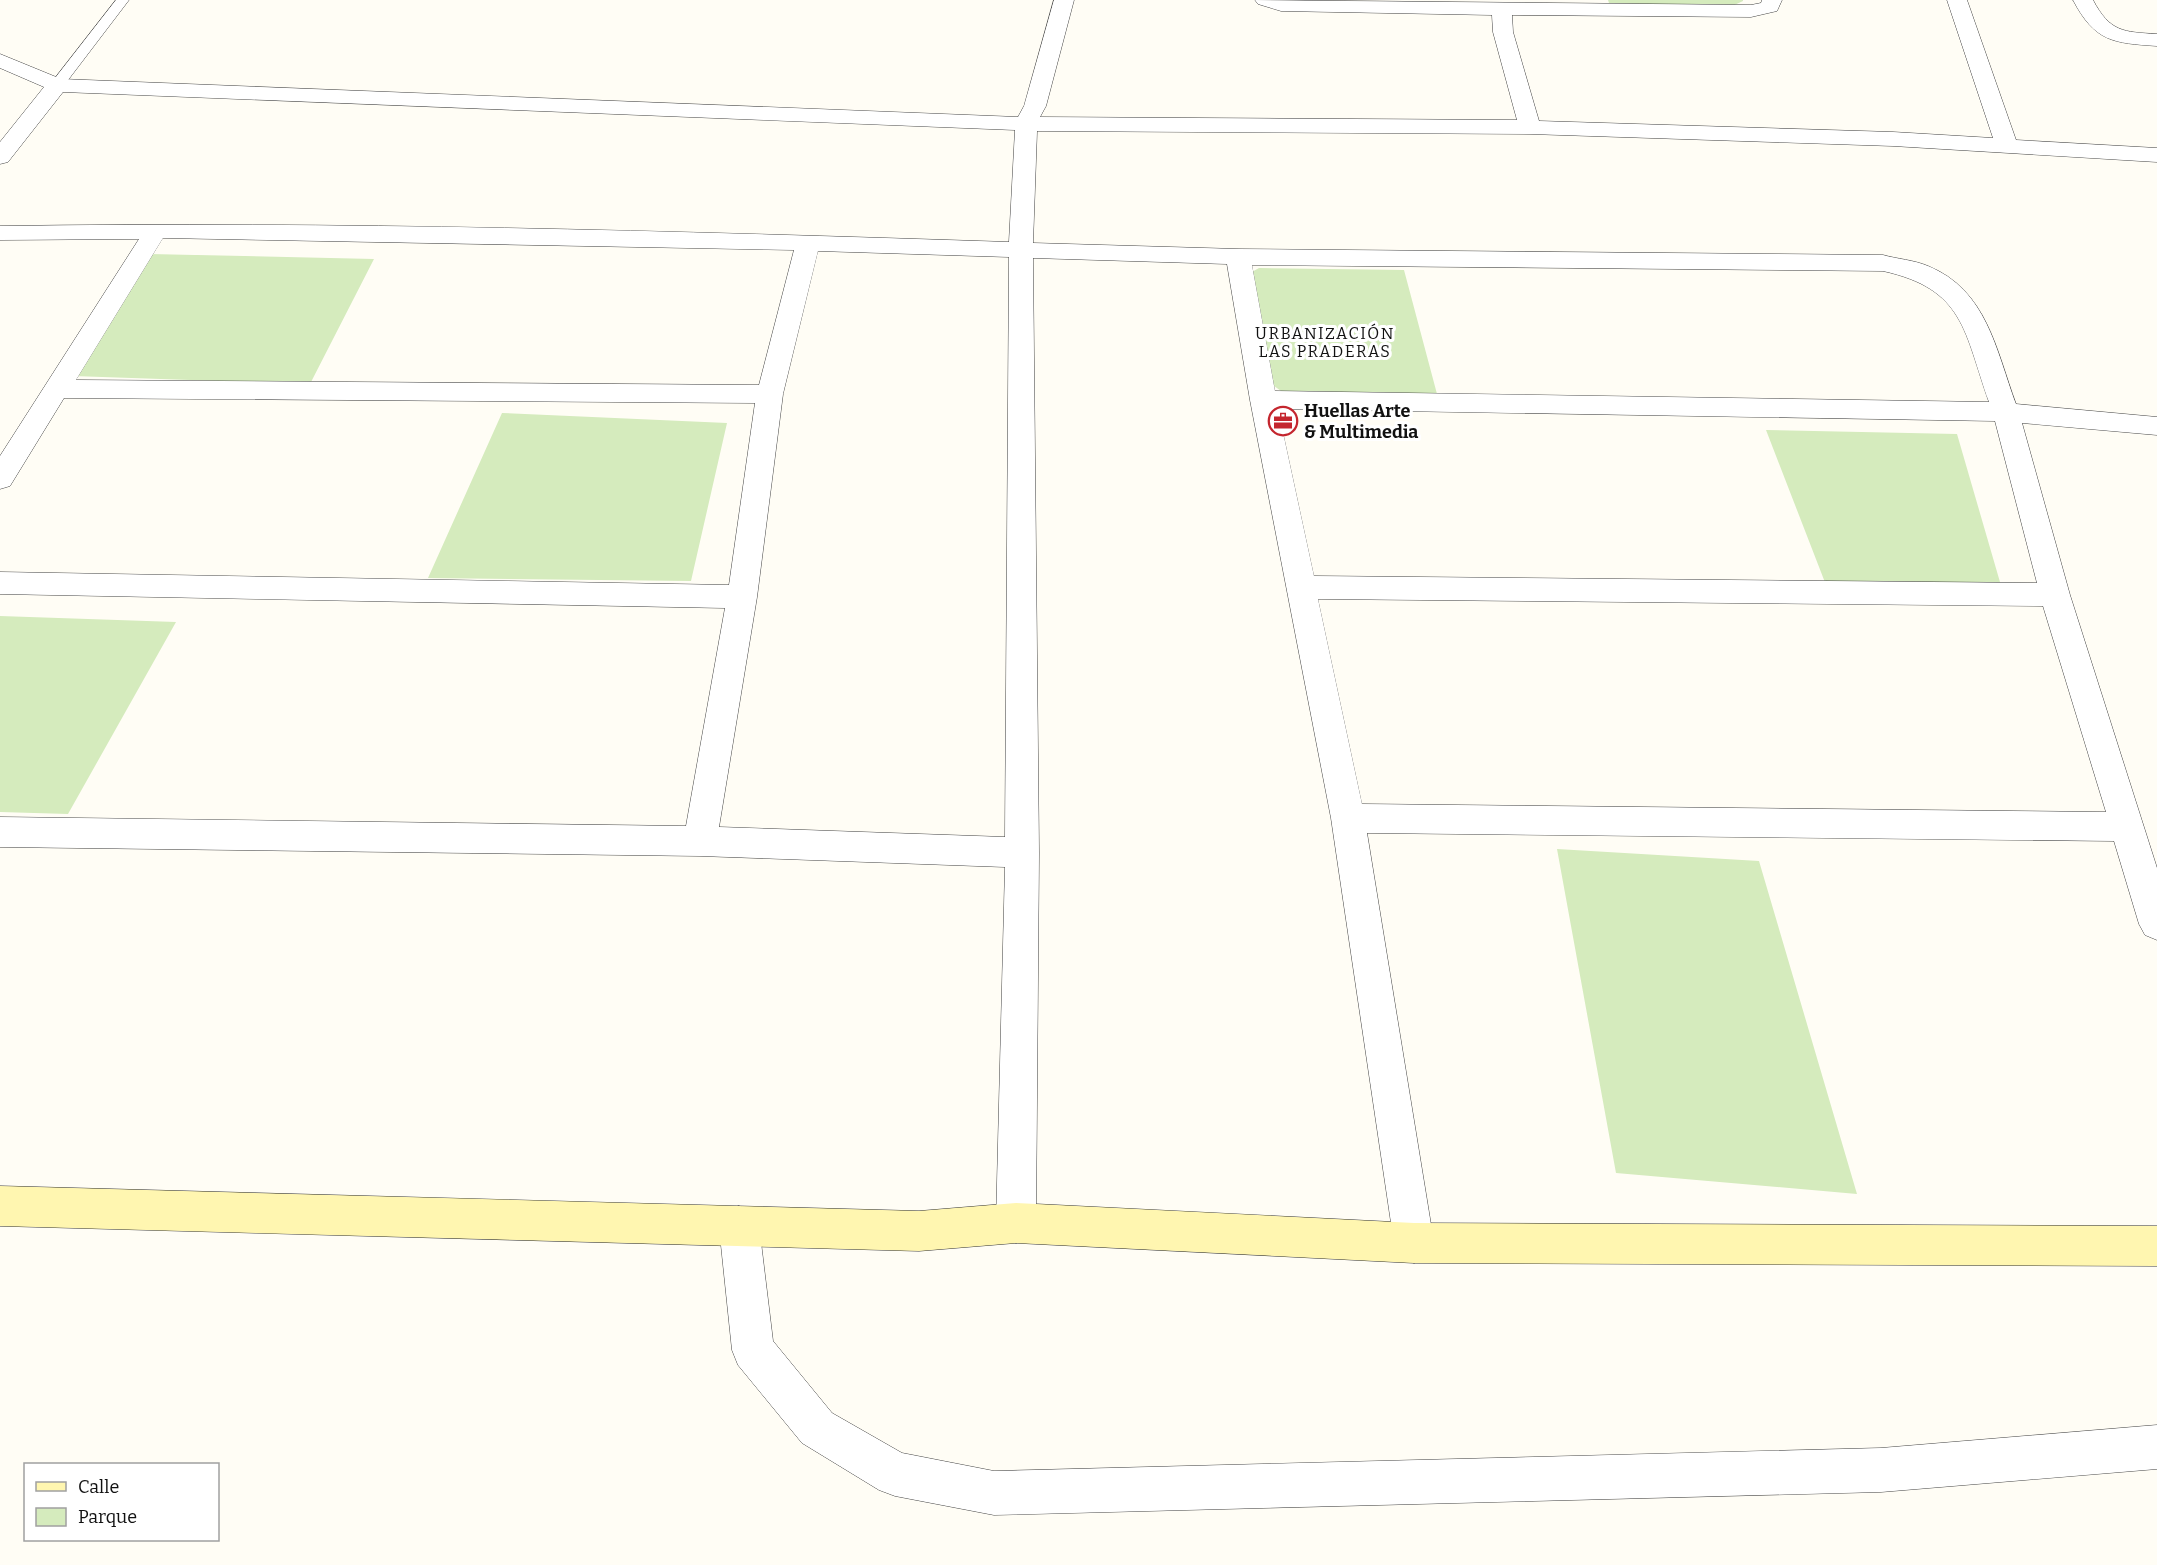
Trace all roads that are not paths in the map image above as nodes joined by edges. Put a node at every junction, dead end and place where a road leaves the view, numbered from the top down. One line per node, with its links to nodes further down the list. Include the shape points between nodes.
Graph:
1 (123, 0): 10 (lane)
2 (1064, 0): 11 (street, via 1035,106)
3 (1265, 0): 7 (street, via 1287,5)
4 (1772, 0): 7 (street, via 1770,7 1751,11)
5 (1957, 0): 13 (street)
6 (2083, 0): 8 (street, via 2094,24 2109,34)
7 (1502, 9): 12 (street, via 1503,32)
8 (2157, 40)
9 (0, 60): 10 (street)
10 (57, 85): 11 (street); 15 (street)
11 (1026, 124): 12 (street); 19 (street)
12 (1530, 128): 13 (street)
13 (2006, 144): 14 (street)
14 (2157, 154)
15 (0, 157)
16 (156, 231): 17 (street); 18 (street); 21 (street)
17 (0, 233)
18 (808, 243): 19 (street); 22 (street)
19 (1021, 249): 20 (street); 35 (street)
20 (1238, 257): 23 (street); 24 (street, via 1883,263 1919,271 1947,287 1969,310)
21 (55, 389): 22 (street); 26 (street)
22 (770, 394): 30 (street)
23 (1263, 400): 24 (street); 28 (street)
24 (2006, 412): 25 (street); 29 (street)
25 (2157, 426)
26 (0, 479)
27 (0, 583): 30 (street)
28 (1302, 587): 29 (street); 31 (street)
29 (2055, 596): 32 (street)
30 (742, 597): 34 (street)
31 (1348, 818): 32 (street); 40 (street)
32 (2126, 827): 36 (street)
33 (0, 832): 34 (street)
34 (700, 841): 35 (street)
35 (1022, 853): 38 (street)
36 (2157, 924)
37 (0, 1206): 39 (main road)
38 (1016, 1223): 39 (main road, via 919,1231); 40 (main road)
39 (739, 1226): 42 (street, via 753,1350 817,1428 895,1474 994,1493 1881,1470)
40 (1414, 1243): 41 (main road)
41 (2157, 1246)
42 (2157, 1447)

